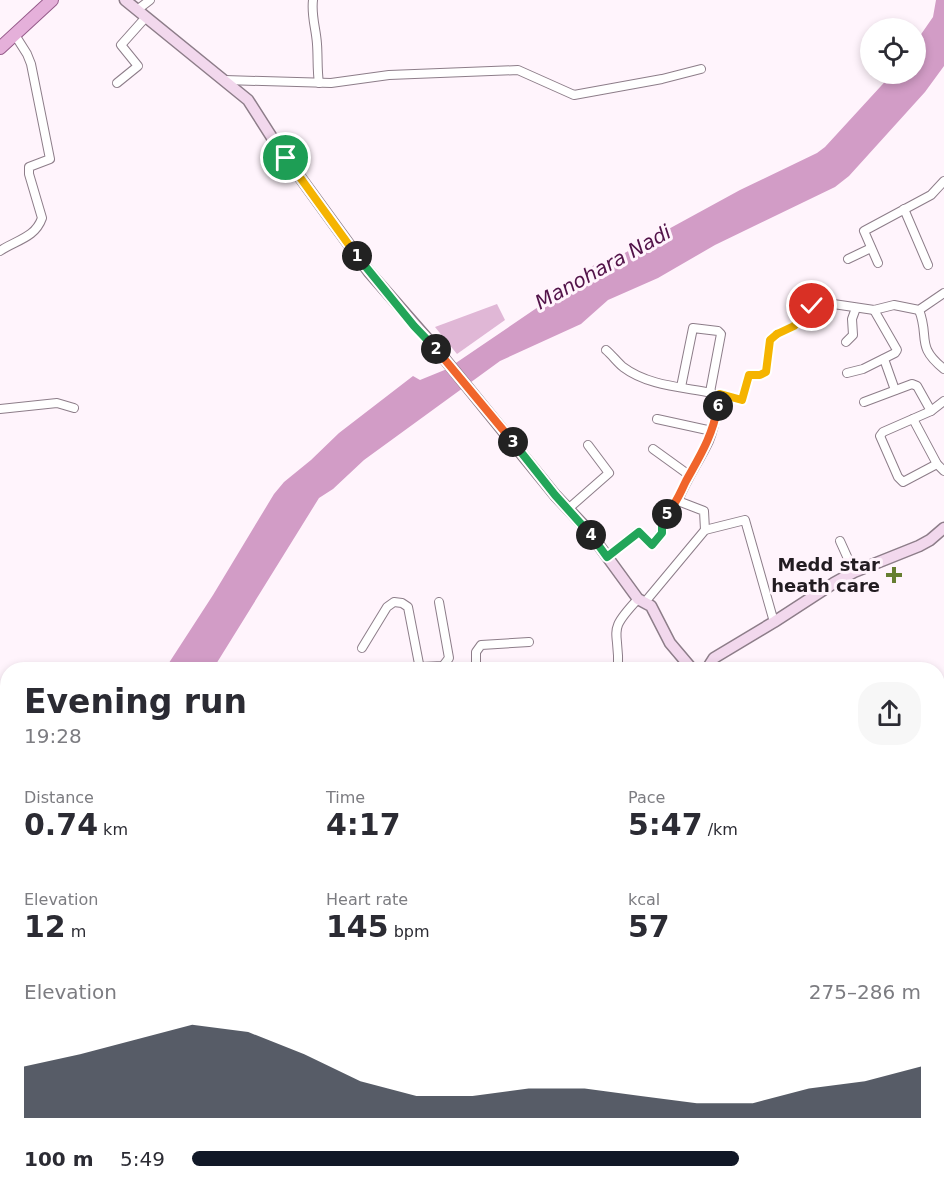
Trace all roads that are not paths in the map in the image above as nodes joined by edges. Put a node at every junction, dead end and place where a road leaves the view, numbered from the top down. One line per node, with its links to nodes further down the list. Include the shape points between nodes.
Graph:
1 (52, 0): 6 (main road)
2 (125, 0): 5 (street)
3 (150, 0): 5 (street)
4 (314, 0): 11 (street, via 312,19)
5 (141, 13): 9 (street); 10 (street, via 122,45 138,66)
6 (15, 35): 7 (main road); 15 (street, via 31,64 50,159 29,167 42,218 40,224 32,234)
7 (0, 48)
8 (701, 69): 11 (street, via 574,95 518,70 388,75)
9 (225, 80): 11 (street); 46 (street, via 255,109 369,272)
10 (117, 83)
11 (319, 83)
12 (944, 181): 13 (street, via 931,195)
13 (904, 209): 14 (street, via 864,231); 18 (street)
14 (871, 248): 16 (street); 17 (street)
15 (0, 250)
16 (848, 259)
17 (878, 263)
18 (928, 265)
19 (944, 293): 22 (street)
20 (856, 308): 21 (street); 23 (street, via 852,334); 31 (street, via 820,302 812,306 794,326 770,340 766,372 749,375 742,400)
21 (874, 310): 22 (street, via 894,305); 25 (street, via 896,347 895,353)
22 (919, 310): 26 (street, via 925,348)
23 (846, 342)
24 (606, 350): 28 (street, via 623,367 641,377)
25 (884, 359): 27 (street); 29 (street)
26 (944, 369)
27 (847, 373)
28 (681, 387): 30 (street); 30 (street, via 693,327 718,331 721,334)
29 (895, 390): 33 (street); 36 (street, via 916,386)
30 (710, 392): 31 (street)
31 (720, 394): 39 (street)
32 (944, 401): 36 (street)
33 (864, 402)
34 (74, 408): 35 (street, via 57,403)
35 (0, 409)
36 (931, 411): 38 (street)
37 (657, 419): 39 (street)
38 (913, 419): 42 (street); 42 (street, via 880,436 898,477 907,481)
39 (712, 431): 44 (street)
40 (588, 445): 46 (street, via 609,473)
41 (653, 449): 44 (street)
42 (937, 464): 43 (street)
43 (944, 471)
44 (689, 475): 45 (street)
45 (678, 501): 48 (street, via 704,511); 50 (street, via 652,545 639,532)
46 (568, 509): 50 (street)
47 (944, 528): 51 (street, via 919,546)
48 (705, 530): 52 (street); 54 (street, via 746,520)
49 (840, 541): 51 (street)
50 (607, 557): 52 (street)
51 (854, 572): 54 (street)
52 (641, 600): 60 (street, via 617,623); 61 (street, via 651,606)
53 (439, 602): 58 (street, via 449,658)
54 (774, 622): 62 (street)
55 (529, 642): 59 (street, via 481,645)
56 (362, 648): 57 (street, via 387,607 394,602 402,603 408,607)
57 (419, 662)
58 (446, 662)
59 (476, 662)
60 (617, 662)
61 (685, 662)
62 (711, 662)

